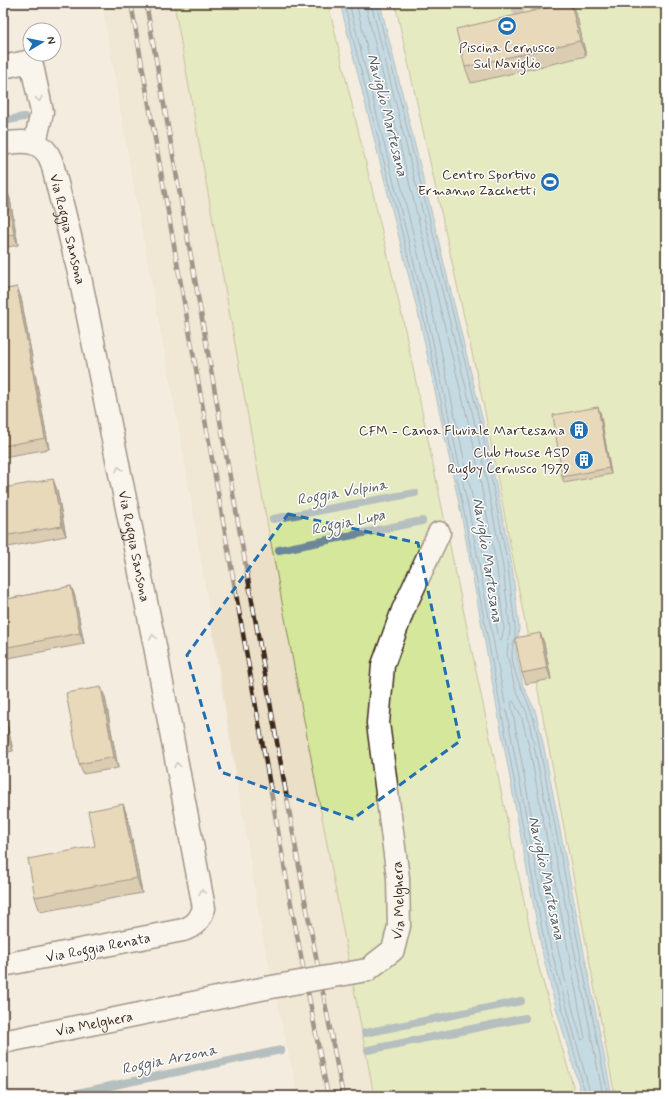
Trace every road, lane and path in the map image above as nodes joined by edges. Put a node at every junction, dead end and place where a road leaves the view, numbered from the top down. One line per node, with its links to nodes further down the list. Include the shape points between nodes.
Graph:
1 (3, 67): 2 (street, one-way to 2, via 31,61 42,112)
2 (35, 143): 3 (street, via 24,141); 5 (street, Via Roggia Sansona, one-way to 2, via 201,917 204,908 202,893 153,639 81,285 52,163 44,149)
3 (3, 144)
4 (439, 533): 7 (street, Via Melghera, bridge, via 403,610 383,665 378,723 398,878 399,926 393,950 367,970)
5 (192, 927): 6 (street, Via Roggia Renata)
6 (3, 965)
7 (3, 1042)

